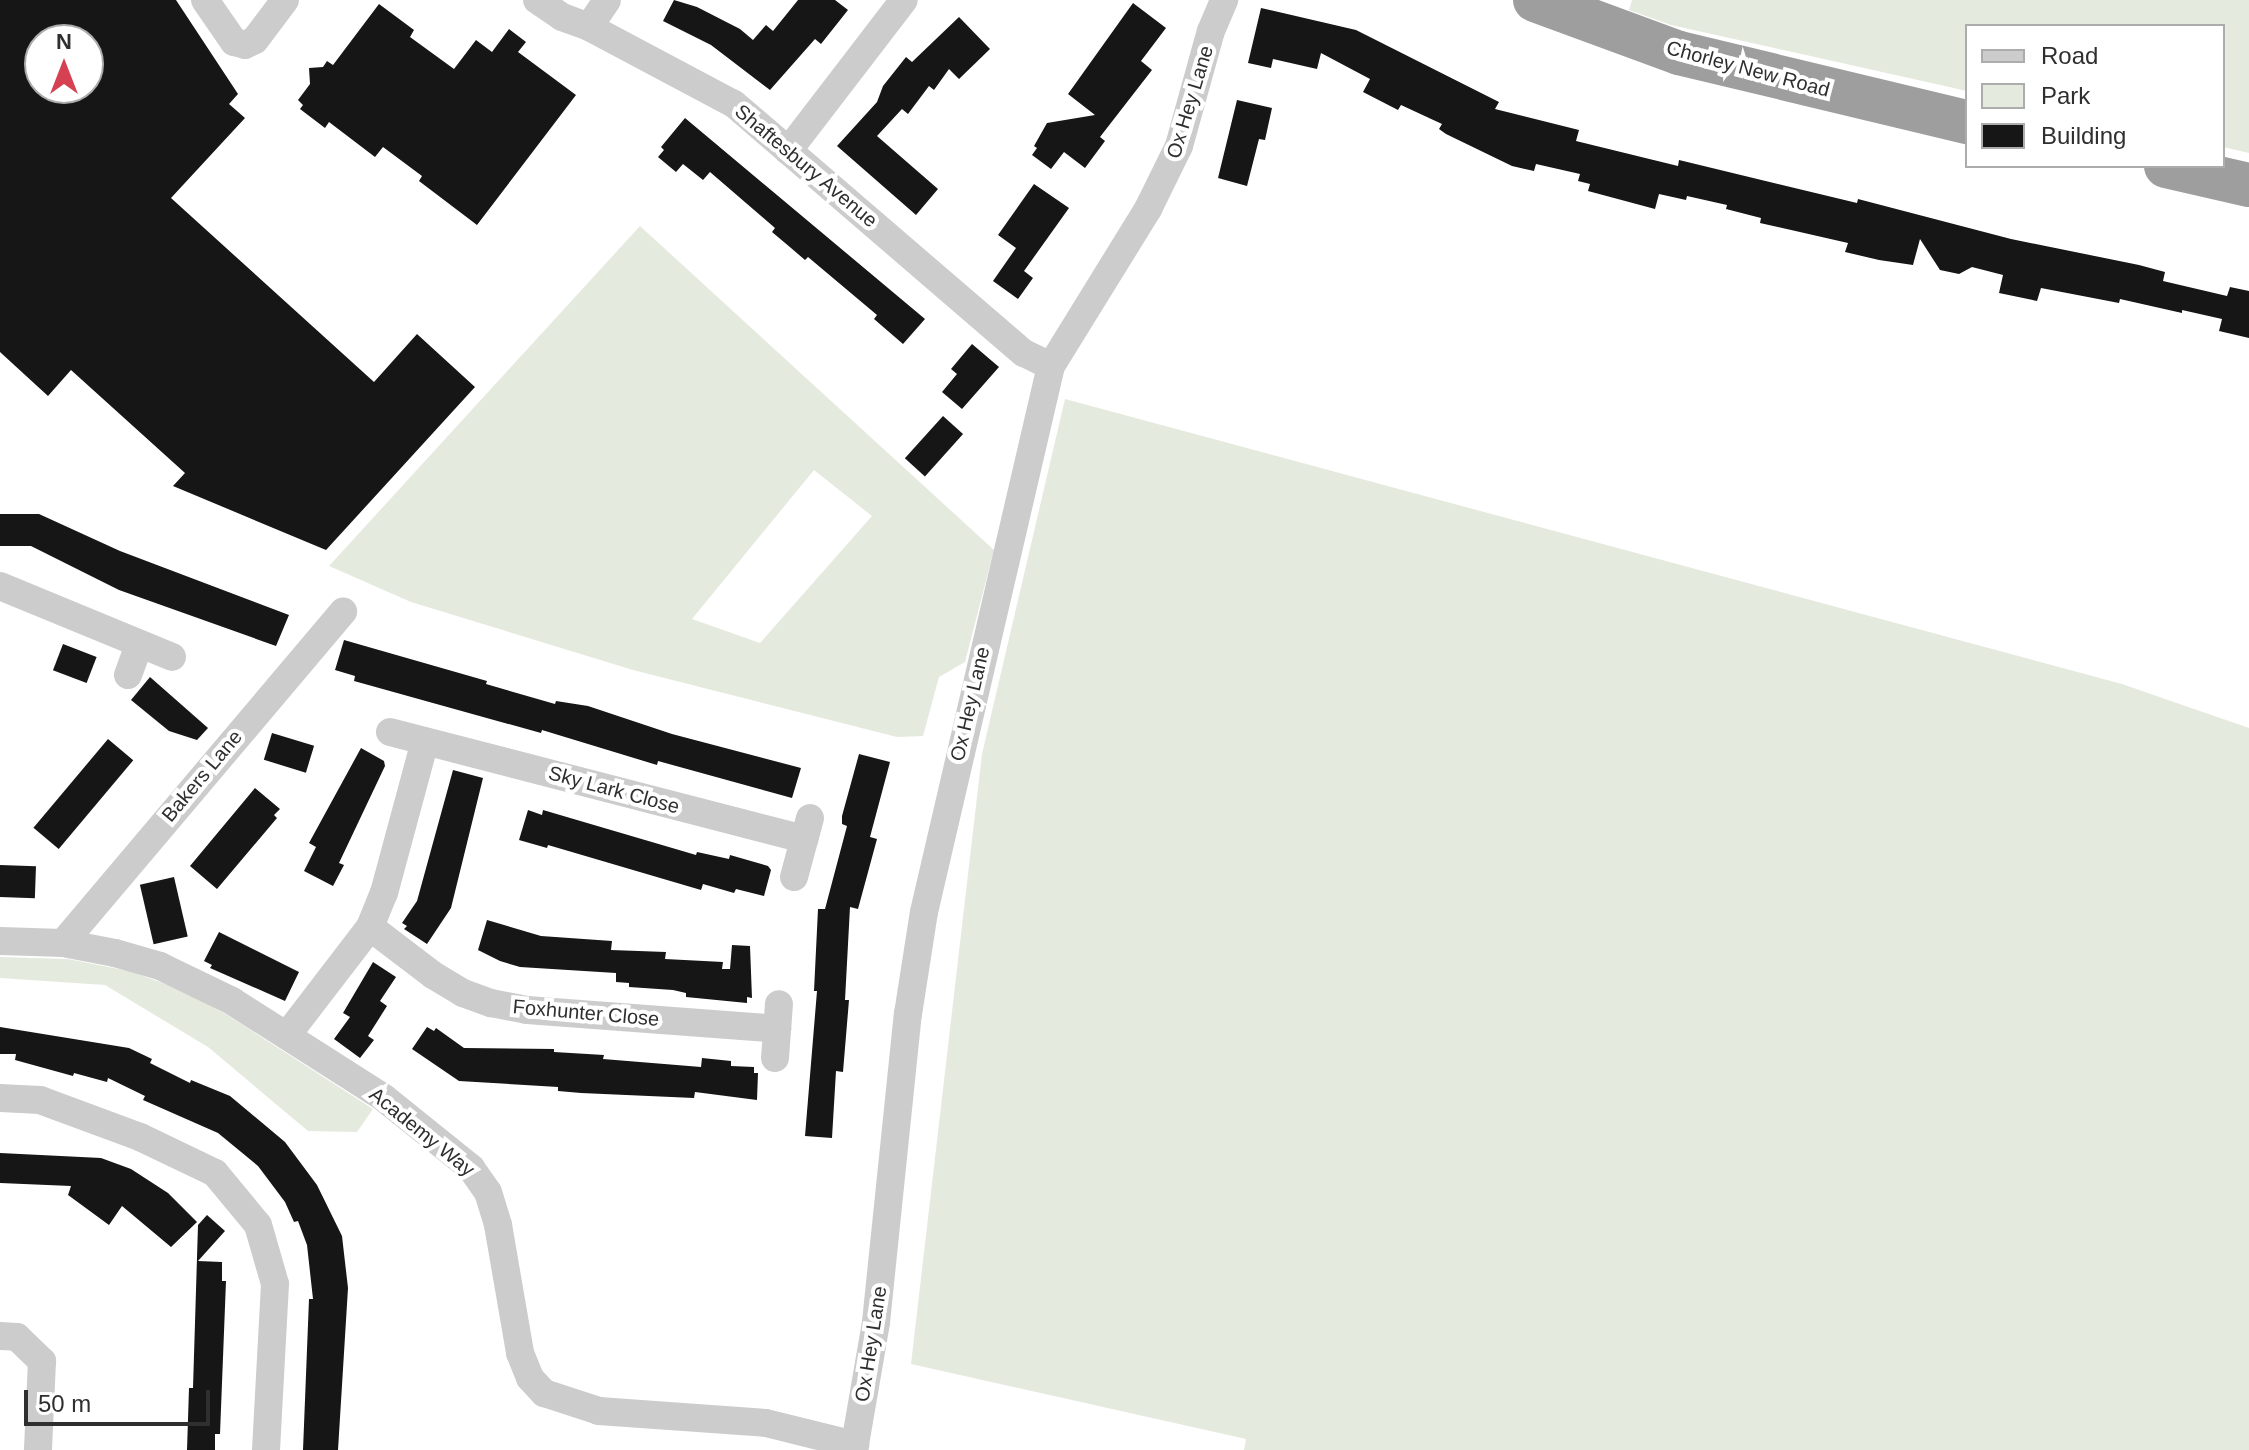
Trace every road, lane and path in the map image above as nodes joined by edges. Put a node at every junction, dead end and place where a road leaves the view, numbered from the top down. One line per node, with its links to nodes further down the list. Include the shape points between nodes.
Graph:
1 (205, 0): 2 (street, via 234,42 245,45 255,40)
2 (285, 0)
3 (537, 0): 8 (street, Shaftesbury Avenue)
4 (607, 0): 8 (street)
5 (904, 0): 10 (street)
6 (1224, 0): 13 (street, Ox Hey Lane, via 1179,146 1148,209)
7 (1535, 0): 9 (highway, Chorley New Road, via 1679,53)
8 (589, 27): 10 (street, Shaftesbury Avenue, via 734,104)
9 (1965, 122)
10 (788, 151): 13 (street, Shaftesbury Avenue, via 1024,353)
11 (2175, 168): 12 (highway)
12 (2249, 185)
13 (1051, 366): 29 (street, Ox Hey Lane, via 924,912 908,1014 876,1322)
14 (0, 586): 16 (street)
15 (343, 612): 24 (street, Bakers Lane)
16 (139, 644): 17 (street); 18 (street)
17 (172, 657)
18 (128, 675)
19 (390, 732): 20 (street, Sky Lark Close)
20 (425, 741): 21 (street, Sky Lark Close, via 807,829); 22 (street)
21 (794, 877)
22 (370, 927): 25 (street); 26 (street, Foxhunter Close, via 433,975 491,1003 527,1010 778,1017)
23 (0, 941): 24 (street, Academy Way)
24 (63, 943): 25 (street, Academy Way, via 160,966)
25 (288, 1034): 29 (street, Academy Way, via 384,1098 471,1168 488,1192 498,1225 520,1353 530,1378 544,1393 599,1411 766,1423)
26 (775, 1058)
27 (0, 1098): 31 (street, via 40,1100 140,1137 215,1173 258,1225 275,1284)
28 (0, 1336): 30 (street, via 17,1337 42,1361)
29 (854, 1448)
30 (38, 1450)
31 (266, 1450)

